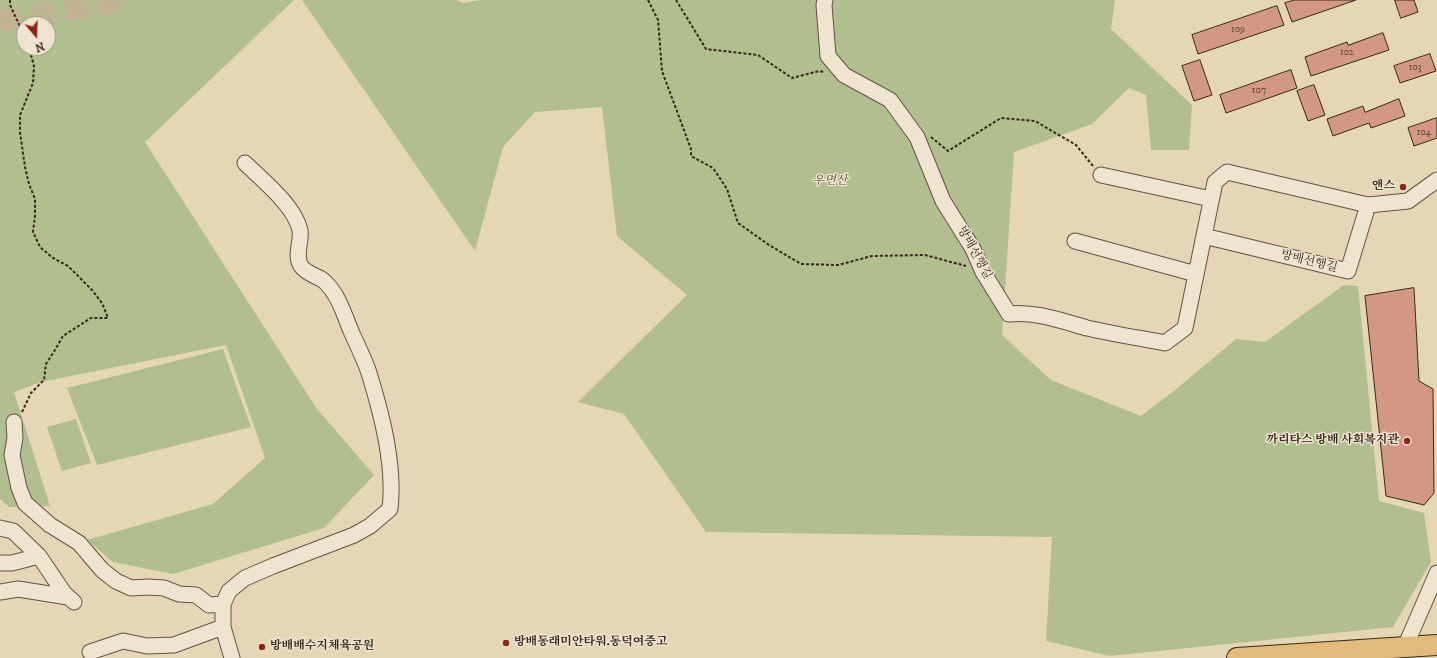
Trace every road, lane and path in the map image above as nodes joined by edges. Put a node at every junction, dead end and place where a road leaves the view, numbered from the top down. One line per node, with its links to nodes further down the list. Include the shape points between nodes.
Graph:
1 (10, 0): 4 (path)
2 (648, 0): 13 (path, via 658,20 662,71 692,156 713,168 727,189 738,223 801,264 838,265 872,256 925,255)
3 (825, 0): 13 (street, 방배선행길, via 828,56 844,75 890,100 917,137 943,201 973,249)
4 (16, 18)
5 (31, 56): 15 (path, via 34,66 33,84 20,115 20,132 25,167 35,199 33,232 40,247 68,266 92,290 102,303 108,318 91,318 63,336 46,364 44,380 31,393 25,408)
6 (245, 163): 21 (street, via 292,213 300,231 298,258 301,265 323,280 337,298 368,372 383,425 392,489 390,509 370,526 354,535 245,578 229,591)
7 (1101, 176): 9 (street)
8 (1437, 180): 10 (street, 방배선행길, via 1408,201)
9 (1211, 199): 10 (street, 방배선행길, via 1215,182 1227,172); 11 (street, 방배선행길)
10 (1368, 205): 11 (street, 방배선행길, via 1348,271)
11 (1204, 236): 14 (street, 방배선행길)
12 (1075, 241): 14 (street)
13 (983, 272): 14 (street, 방배선행길, via 1009,314 1055,318 1088,328 1166,343 1185,328)
14 (1196, 274)
15 (14, 422): 21 (street, via 12,455 19,488 25,503 37,514 79,543 102,570 130,588 164,588 179,594 196,595 209,605)
16 (0, 528): 17 (street, via 13,531)
17 (39, 556): 18 (street, via 12,563); 20 (street, via 71,600 18,589)
18 (0, 563)
19 (1437, 573): 24 (street)
20 (0, 592)
21 (224, 604): 22 (street)
22 (223, 627): 25 (street, via 174,645 147,646 123,641); 26 (street)
23 (1437, 645): 24 (main road)
24 (1405, 647): 27 (main road)
25 (90, 652)
26 (232, 658)
27 (1237, 658)

